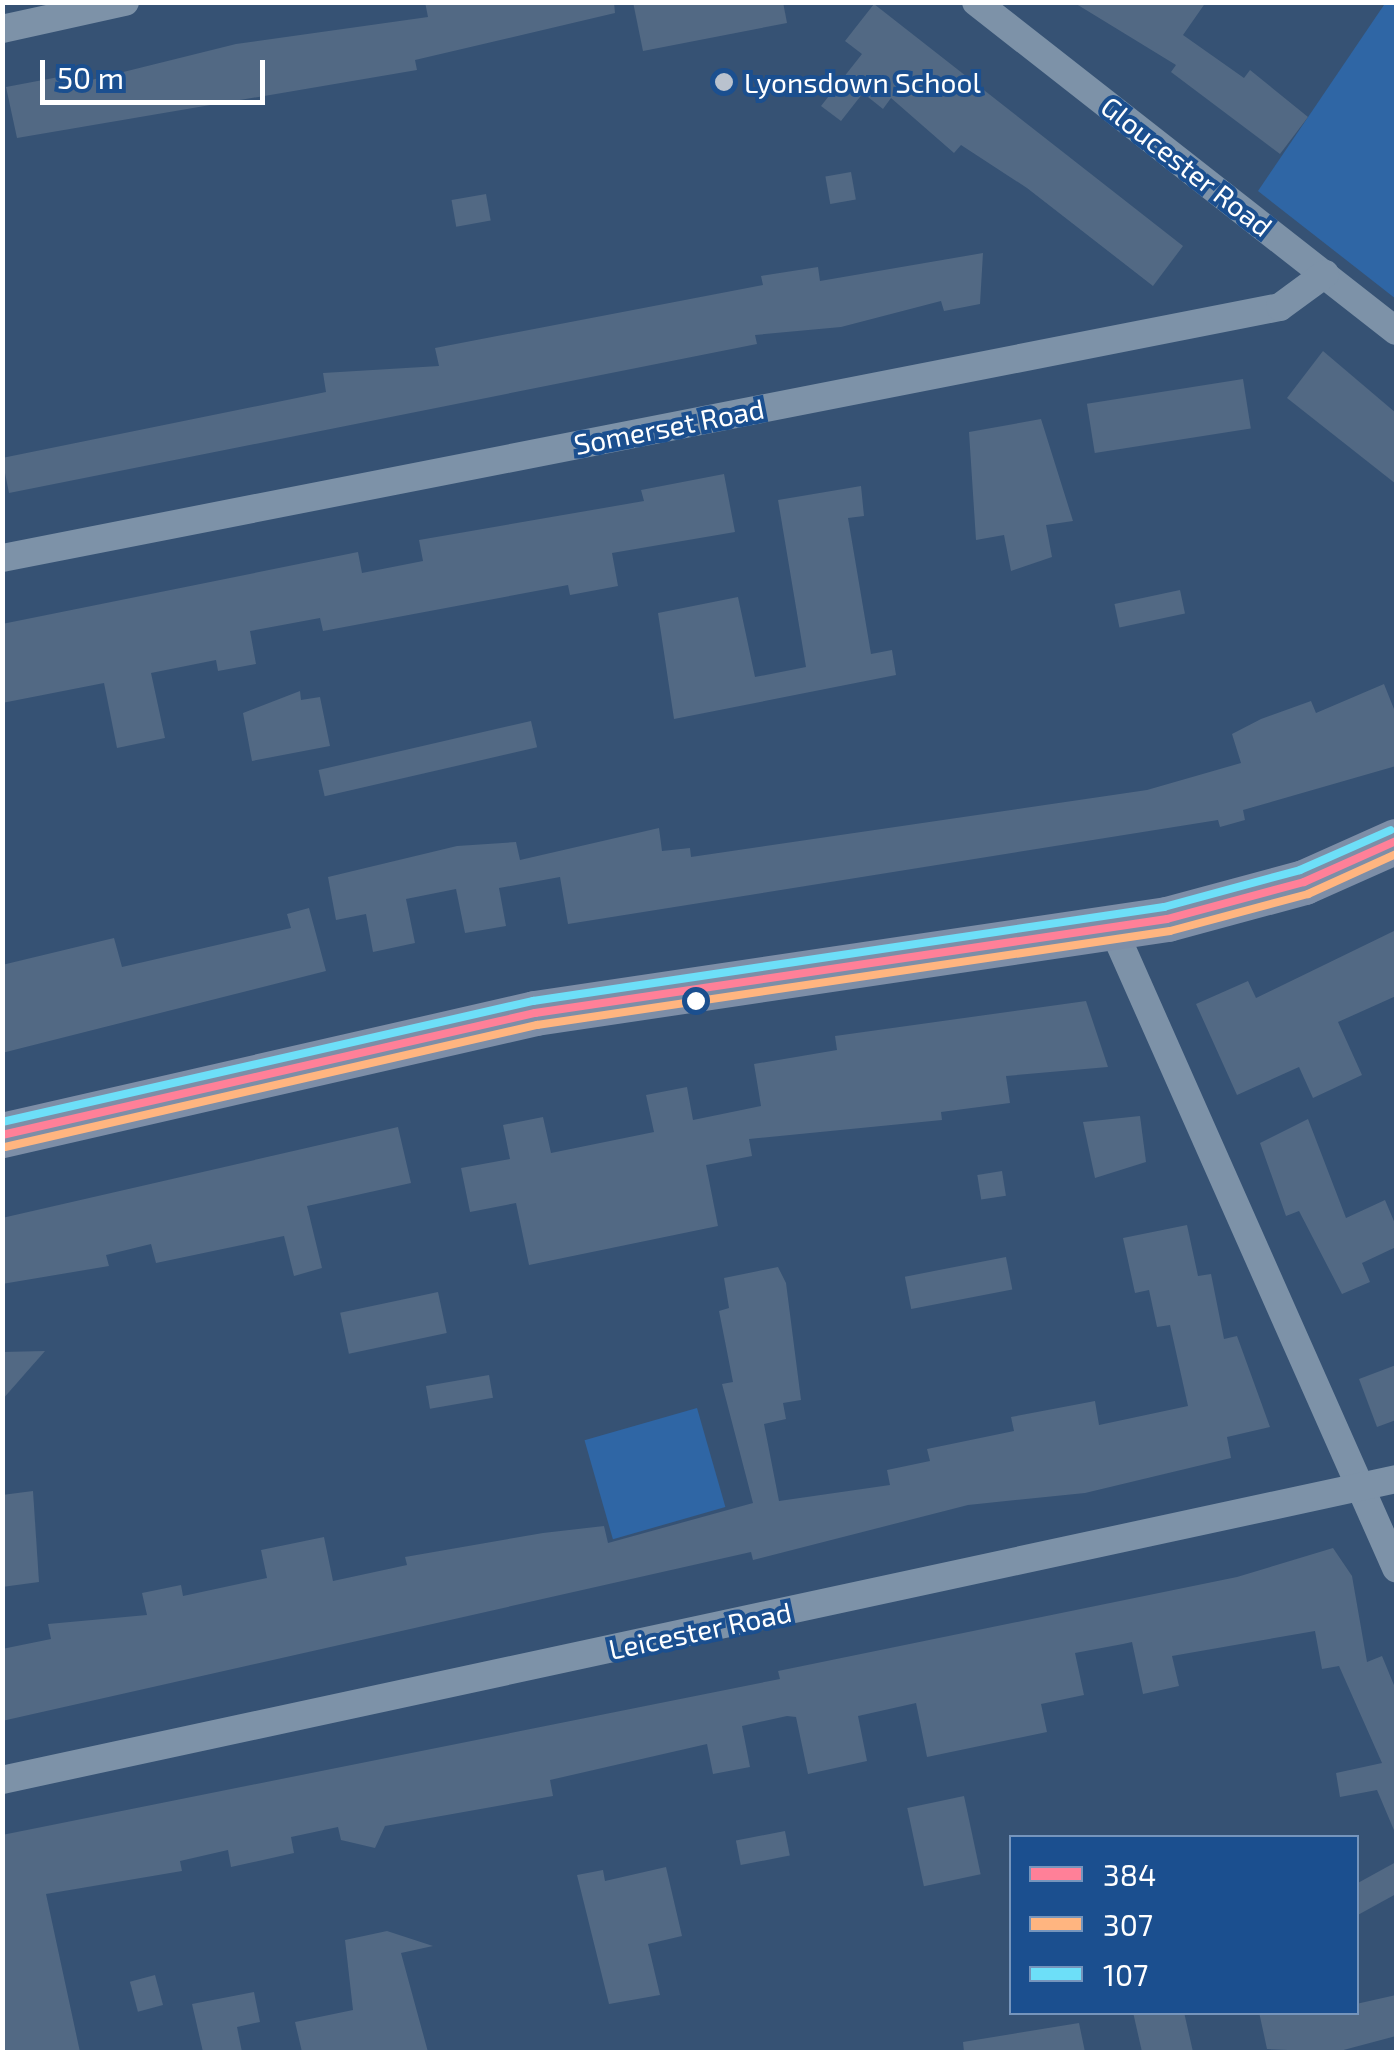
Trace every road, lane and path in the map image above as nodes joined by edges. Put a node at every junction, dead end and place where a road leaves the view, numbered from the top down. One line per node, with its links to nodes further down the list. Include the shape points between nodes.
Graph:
1 (125, 2): 3 (street)
2 (976, 2): 4 (street, Gloucester Road)
3 (2, 29)
4 (1325, 274): 5 (street, Gloucester Road); 6 (street, Somerset Road, via 1280,307)
5 (1396, 331)
6 (2, 558)
7 (1396, 841): 8 (main road, via 1304,882)
8 (1114, 930): 9 (main road, via 535,1012); 11 (street)
9 (2, 1134)
10 (1396, 1479): 11 (street, Leicester Road)
11 (1361, 1487): 12 (street); 13 (street, Leicester Road)
12 (1396, 1568)
13 (2, 1780)

